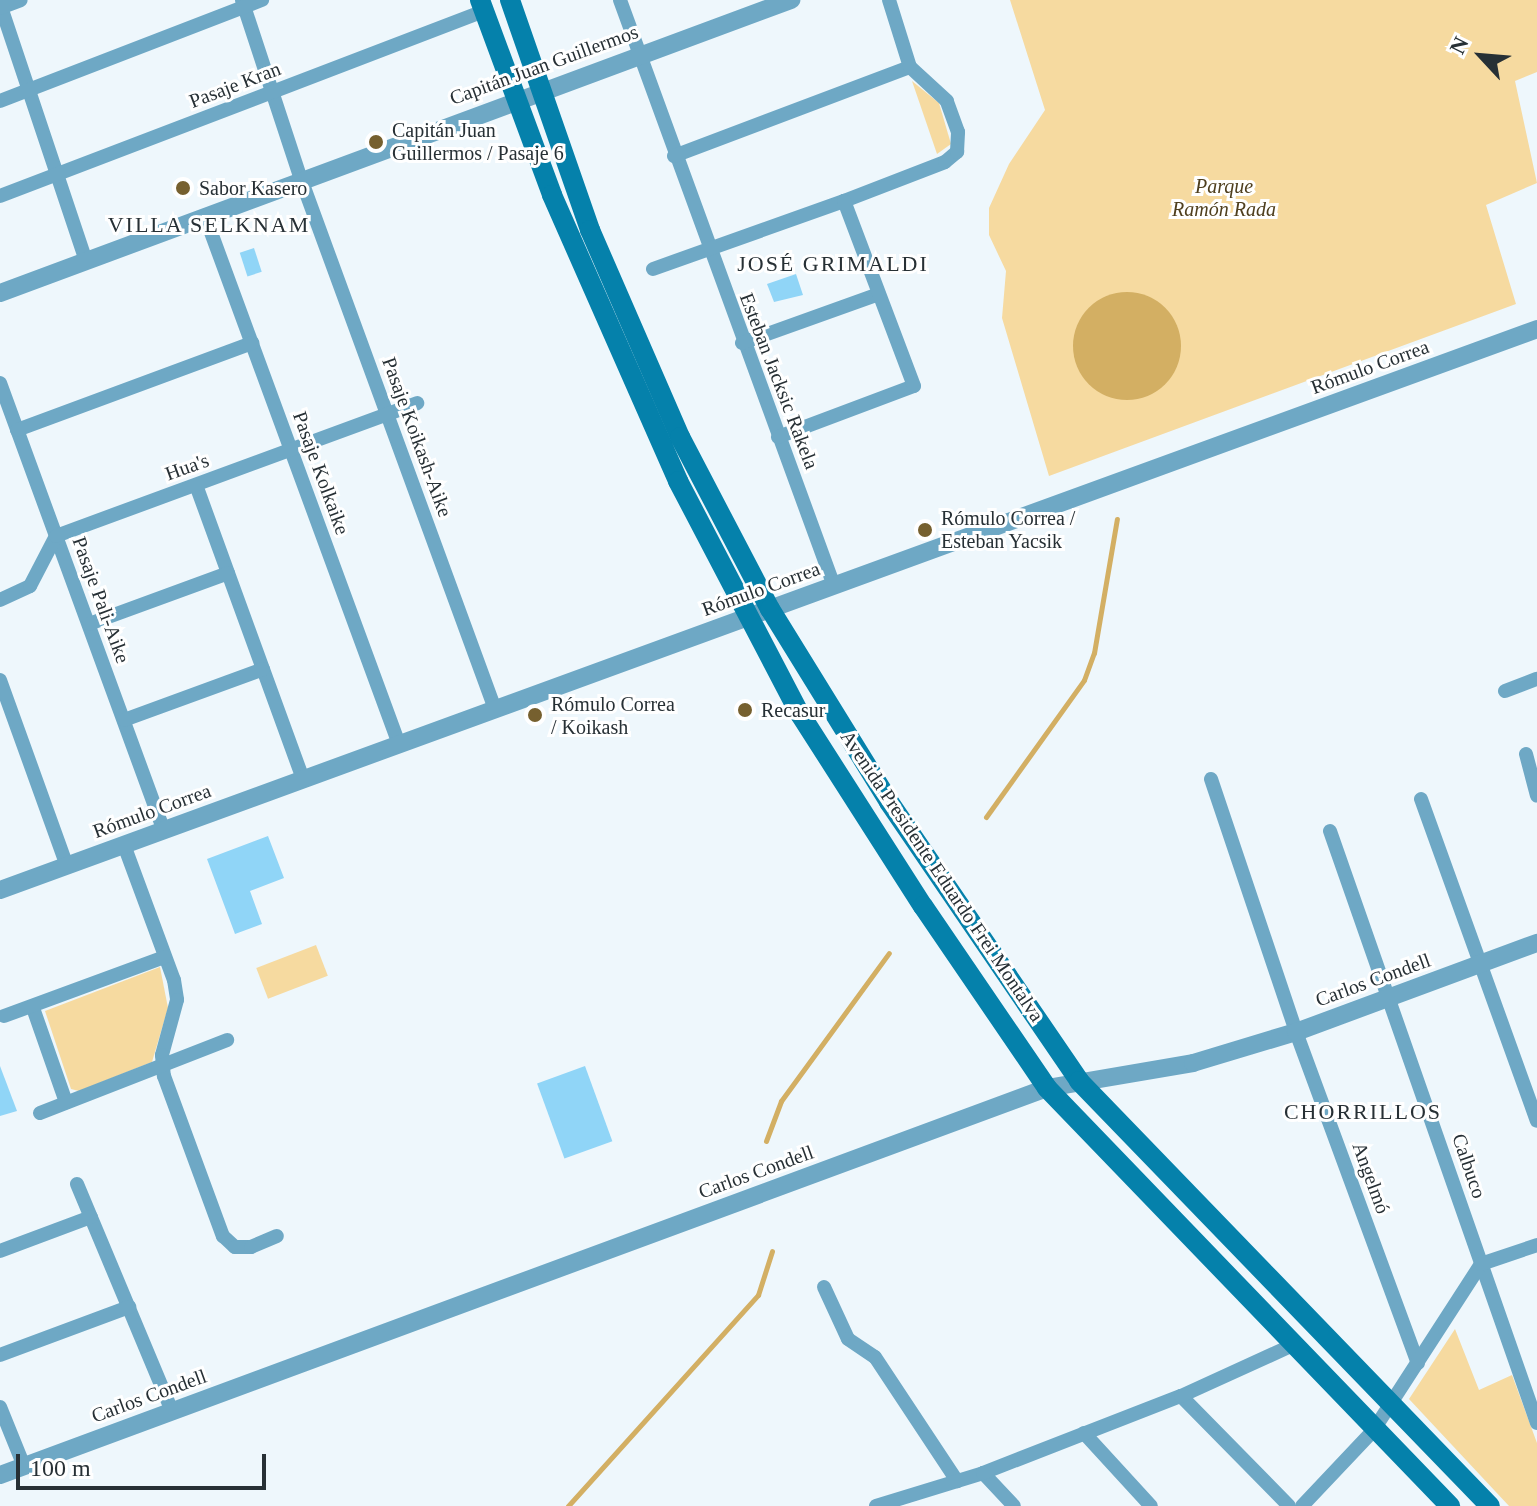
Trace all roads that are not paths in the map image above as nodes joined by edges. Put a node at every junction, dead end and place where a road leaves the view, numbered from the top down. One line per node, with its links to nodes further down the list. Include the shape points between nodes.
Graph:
1 (21, 0): 9 (street)
2 (262, 0): 7 (street)
3 (510, 0): 12 (main road, Avenida Presidente Eduardo Frei Montalva)
4 (620, 0): 10 (street, Esteban Jacksic Rakela)
5 (791, 0): 10 (street, Capitán Juan Guillermos)
6 (889, 0): 11 (street)
7 (243, 4): 13 (street); 14 (street, Pasaje Koikash-Aike)
8 (482, 6): 14 (street, Pasaje Kran); 15 (main road, Avenida Presidente Eduardo Frei Montalva)
9 (0, 7): 13 (street)
10 (638, 54): 12 (street, Capitán Juan Guillermos); 17 (street, Esteban Jacksic Rakela)
11 (910, 67): 17 (street); 21 (street, via 947,101 958,132 957,152 945,162)
12 (539, 89): 15 (street, Capitán Juan Guillermos); 42 (main road, Avenida Presidente Eduardo Frei Montalva, via 648,369)
13 (29, 90): 16 (street); 18 (street)
14 (272, 92): 18 (street, Pasaje Kran); 19 (street, Pasaje Koikash-Aike)
15 (515, 98): 19 (street, Capitán Juan Guillermos); 43 (main road, Avenida Presidente Eduardo Frei Montalva, via 634,386)
16 (0, 101)
17 (674, 156): 23 (street, Esteban Jacksic Rakela)
18 (57, 174): 20 (street, Pasaje Kran); 24 (street)
19 (301, 179): 22 (street, Capitán Juan Guillermos); 33 (street, Pasaje Koikash-Aike)
20 (0, 196)
21 (844, 201): 23 (street); 27 (street)
22 (205, 216): 24 (street, Capitán Juan Guillermos); 29 (street, Pasaje Kolkaike)
23 (708, 249): 25 (street); 30 (street, Esteban Jacksic Rakela)
24 (86, 261): 26 (street, Capitán Juan Guillermos)
25 (653, 269)
26 (0, 293)
27 (879, 294): 30 (street); 35 (street, via 914,386)
28 (1537, 329): 40 (street, Rómulo Correa)
29 (252, 343): 34 (street); 36 (street, Pasaje Kolkaike)
30 (742, 343): 35 (street, Esteban Jacksic Rakela)
31 (0, 383): 34 (street, Pasaje Pali-Aike)
32 (417, 403): 33 (street, Hua's)
33 (387, 414): 36 (street, Hua's); 49 (street, Pasaje Koikash-Aike)
34 (17, 430): 38 (street, Pasaje Pali-Aike)
35 (778, 437): 40 (street, Esteban Jacksic Rakela)
36 (291, 450): 37 (street, Hua's); 51 (street, Pasaje Kolkaike)
37 (196, 485): 38 (street, Hua's); 39 (street)
38 (56, 536): 41 (street, via 30,586); 44 (street, Pasaje Pali-Aike)
39 (228, 573): 44 (street); 45 (street)
40 (834, 586): 42 (street, Rómulo Correa)
41 (0, 600)
42 (770, 609): 43 (street, Rómulo Correa); 71 (main road, Avenida Presidente Eduardo Frei Montalva, via 889,802)
43 (747, 618): 49 (street, Rómulo Correa); 72 (main road, Avenida Presidente Eduardo Frei Montalva, via 800,714 898,868)
44 (89, 624): 50 (street, Pasaje Pali-Aike)
45 (263, 669): 50 (street); 53 (street)
46 (1537, 679): 48 (street)
47 (0, 680): 60 (street)
48 (1505, 691)
49 (495, 709): 51 (street, Rómulo Correa)
50 (124, 720): 57 (street, Pasaje Pali-Aike)
51 (399, 744): 53 (street, Rómulo Correa)
52 (1526, 754): 55 (street)
53 (303, 779): 57 (street, Rómulo Correa)
54 (1211, 779): 68 (street, Angelmó)
55 (1537, 796)
56 (1421, 799): 64 (street)
57 (164, 830): 59 (street, Rómulo Correa)
58 (1330, 831): 65 (street, Calbuco)
59 (124, 845): 60 (street, Rómulo Correa); 63 (street)
60 (67, 866): 61 (street, Rómulo Correa)
61 (0, 890)
62 (1537, 943): 64 (street, Carlos Condell)
63 (164, 957): 66 (street); 70 (street, via 177,1000)
64 (1480, 964): 65 (street, Carlos Condell); 75 (street)
65 (1390, 997): 68 (street, Carlos Condell); 81 (street, Calbuco)
66 (33, 1008): 67 (street); 73 (street)
67 (4, 1016)
68 (1296, 1032): 71 (street, Carlos Condell, via 1193,1063); 86 (street, Angelmó)
69 (227, 1040): 70 (street)
70 (162, 1065): 73 (street); 78 (street, via 223,1236 235,1247 251,1247)
71 (1079, 1081): 72 (street, Carlos Condell); 88 (main road, Avenida Presidente Eduardo Frei Montalva)
72 (1047, 1088): 84 (main road, Avenida Presidente Eduardo Frei Montalva); 90 (street, Carlos Condell)
73 (66, 1102): 74 (street)
74 (40, 1113)
75 (1537, 1121)
76 (77, 1184): 77 (street)
77 (91, 1217): 80 (street); 83 (street)
78 (277, 1236)
79 (1537, 1245): 81 (street)
80 (0, 1251)
81 (1481, 1264): 86 (street); 91 (street, Calbuco)
82 (824, 1287): 97 (street, via 848,1339 875,1357)
83 (129, 1307): 85 (street); 90 (street)
84 (1295, 1344): 87 (street); 92 (main road, Avenida Presidente Eduardo Frei Montalva)
85 (0, 1355)
86 (1418, 1363): 88 (street)
87 (1181, 1396): 93 (street); 101 (street)
88 (1391, 1406): 92 (street); 104 (main road, Avenida Presidente Eduardo Frei Montalva)
89 (0, 1407): 94 (street)
90 (172, 1411): 94 (street, Carlos Condell)
91 (1537, 1423)
92 (1373, 1431): 102 (street); 103 (main road, Avenida Presidente Eduardo Frei Montalva)
93 (1084, 1433): 95 (street); 100 (street)
94 (24, 1466): 96 (street, Carlos Condell)
95 (983, 1473): 97 (street); 99 (street)
96 (0, 1475)
97 (957, 1481): 98 (street)
98 (876, 1506)
99 (1014, 1506)
100 (1151, 1506)
101 (1289, 1506)
102 (1302, 1506)
103 (1450, 1506)
104 (1490, 1506)

